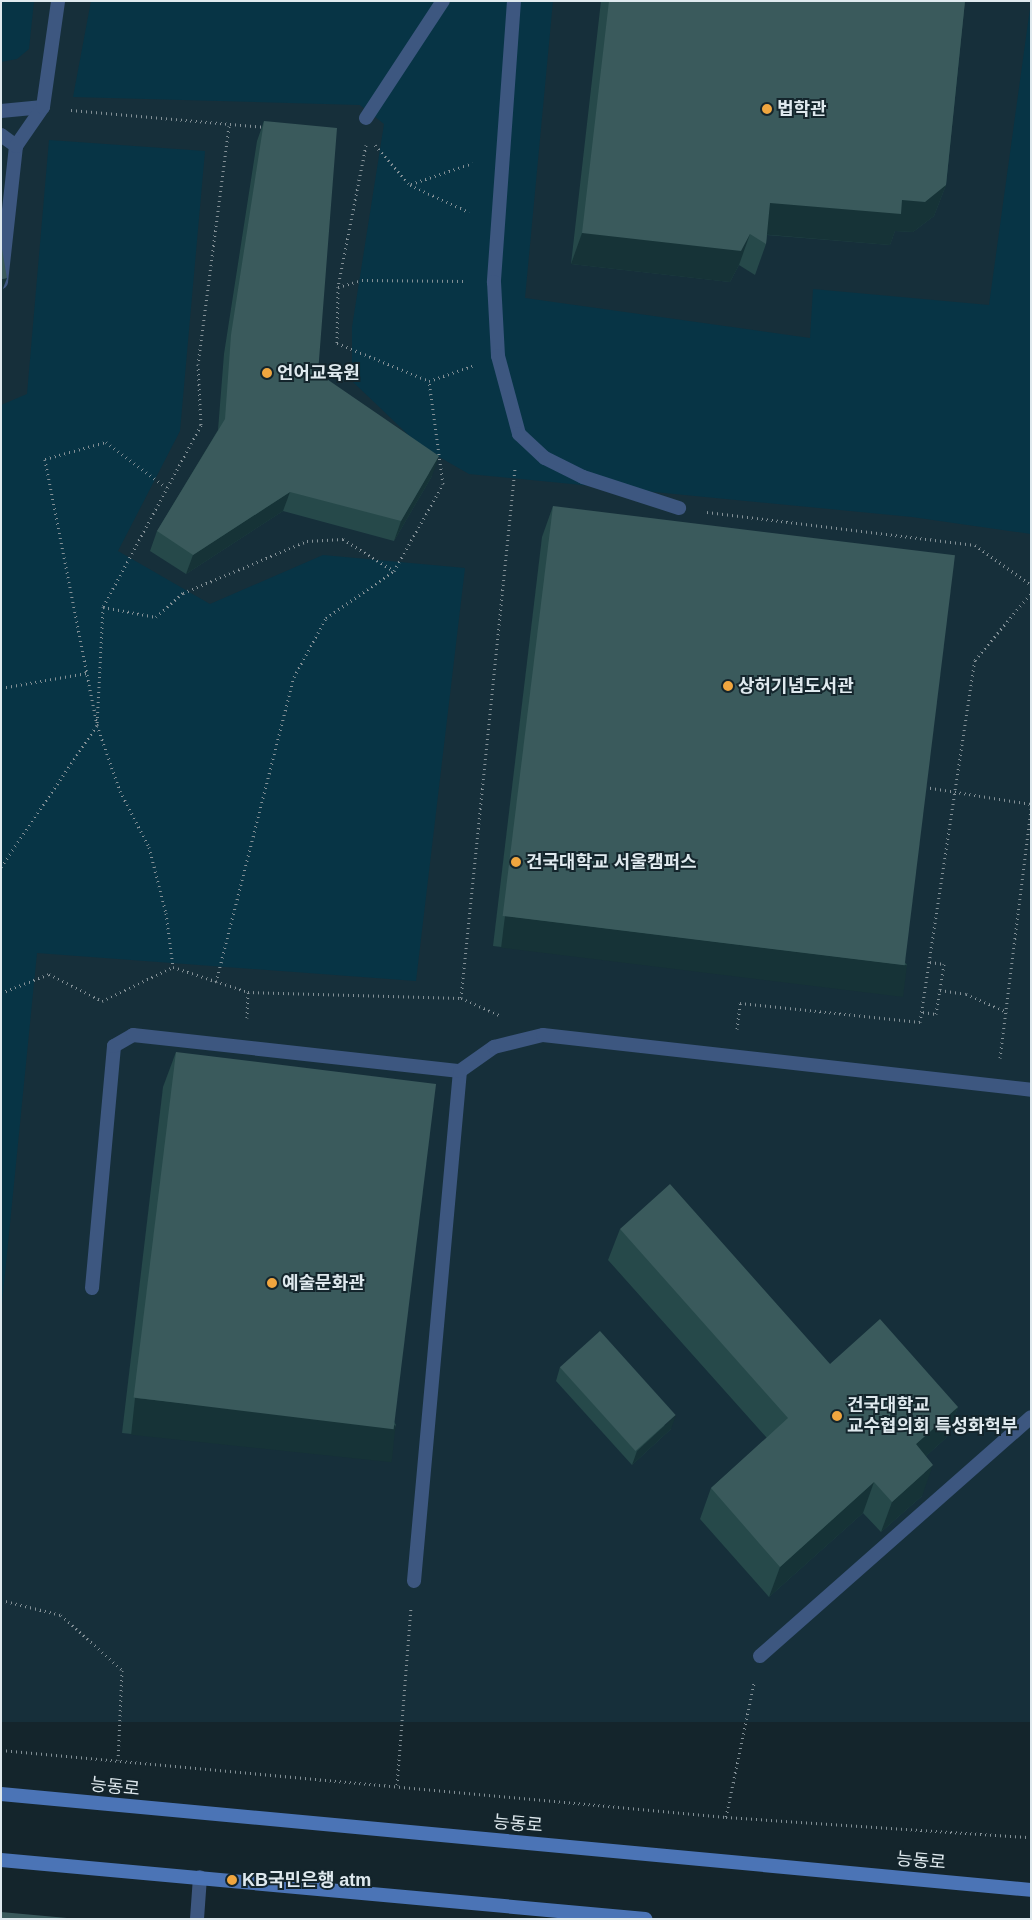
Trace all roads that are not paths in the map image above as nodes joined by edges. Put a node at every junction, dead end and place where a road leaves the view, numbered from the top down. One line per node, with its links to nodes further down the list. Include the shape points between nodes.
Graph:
1 (58, 1): 4 (street)
2 (443, 1): 6 (street)
3 (514, 1): 10 (street, via 494,282 498,356 519,434 545,458 583,477)
4 (43, 107): 5 (street); 8 (street)
5 (1, 111)
6 (366, 118)
7 (1, 135): 8 (street)
8 (16, 146): 9 (street)
9 (1, 282)
10 (679, 508)
11 (460, 1071): 12 (street, via 494,1047 543,1035); 13 (street, via 133,1035 114,1046); 15 (street)
12 (1031, 1090)
13 (92, 1288)
14 (1031, 1417): 16 (street)
15 (414, 1581)
16 (760, 1656)
17 (1, 1794): 20 (main road, 능동로)
18 (1, 1860): 19 (main road)
19 (200, 1878): 21 (street); 22 (main road)
20 (1031, 1890)
21 (197, 1919)
22 (645, 1919)

